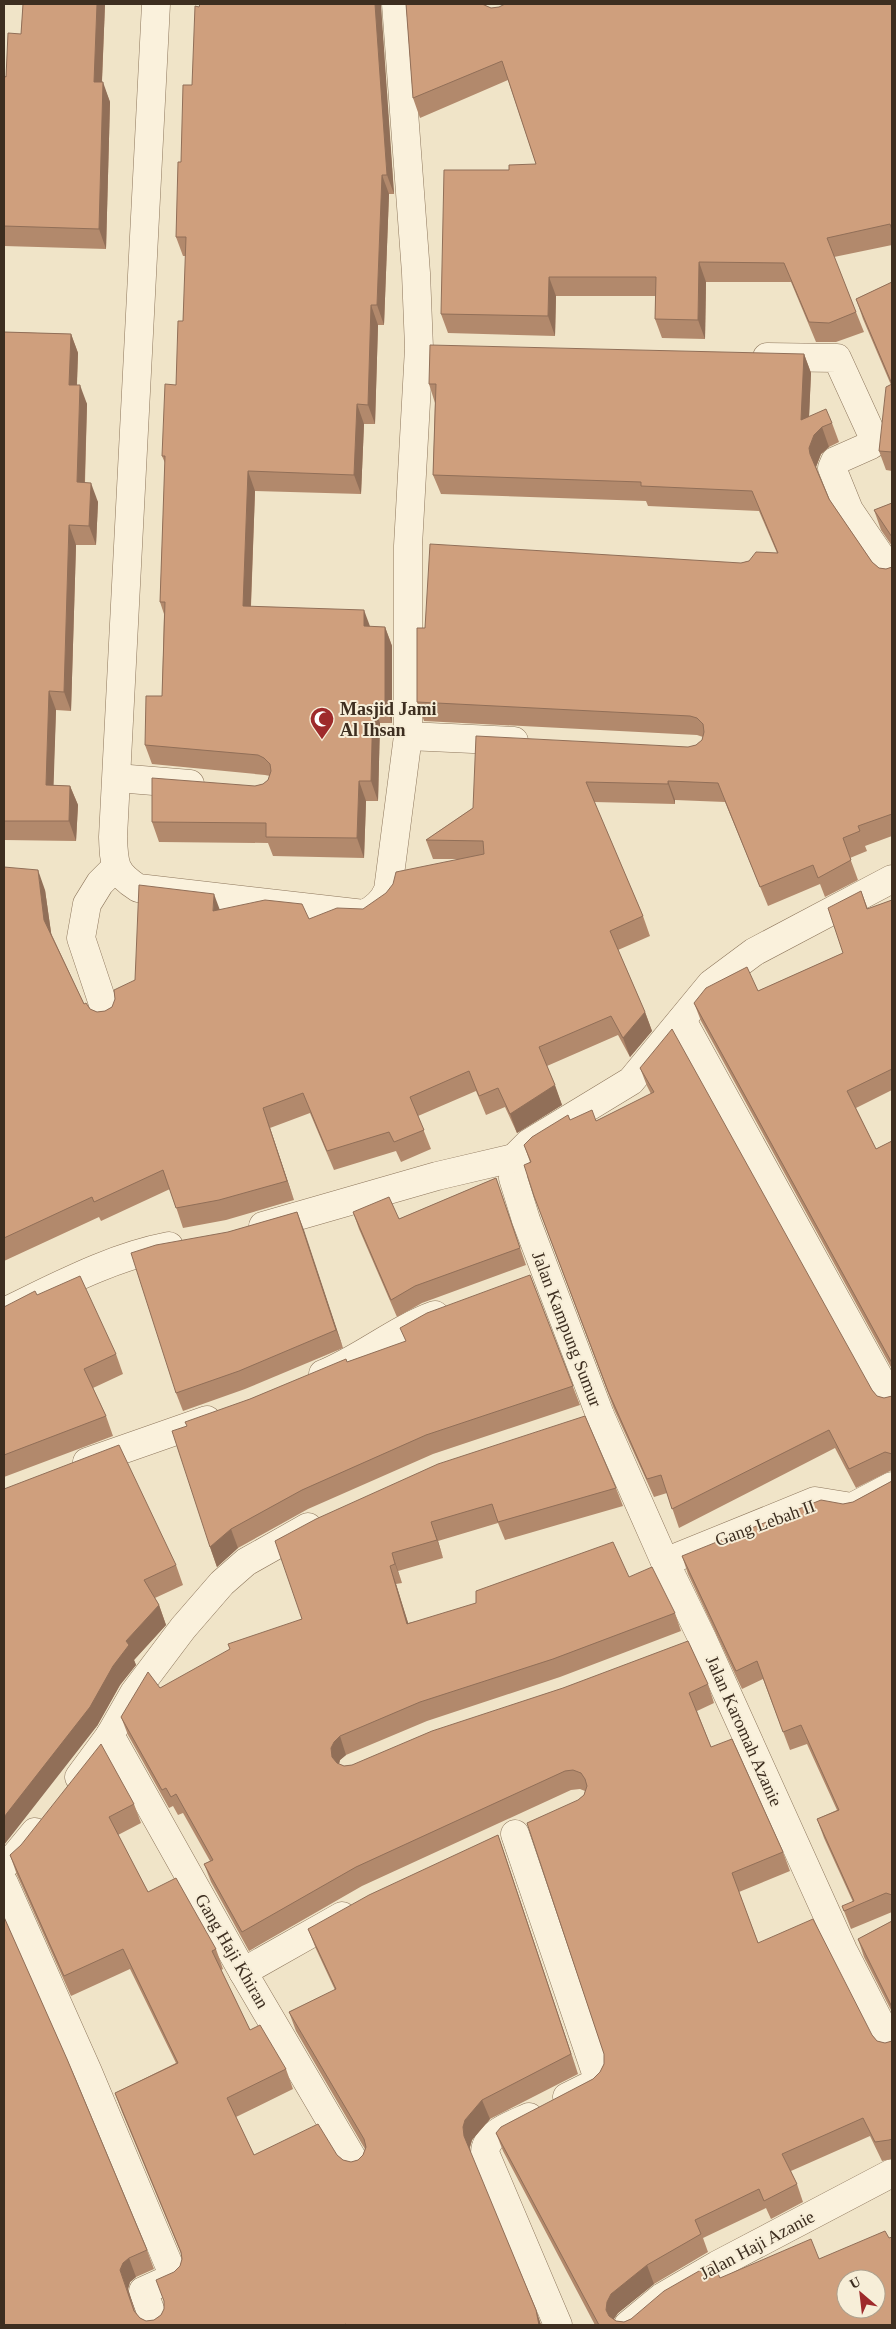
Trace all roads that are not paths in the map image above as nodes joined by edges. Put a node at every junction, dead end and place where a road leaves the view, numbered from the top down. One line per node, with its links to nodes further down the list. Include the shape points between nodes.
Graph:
1 (156, 4): 11 (street)
2 (396, 4): 3 (street)
3 (419, 348): 4 (street); 6 (street)
4 (448, 349)
5 (738, 356): 8 (street, via 837,358 874,439 871,445 835,461 832,468 849,510)
6 (408, 546): 7 (street); 9 (street)
7 (437, 548)
8 (892, 573)
9 (408, 736): 10 (street); 13 (street, via 389,800 388,890 384,899 364,914 138,888 123,878)
10 (537, 742)
11 (117, 778): 12 (street); 13 (street, via 113,837)
12 (214, 786)
13 (116, 867): 15 (street, via 86,904 81,938)
14 (892, 879): 16 (street, via 754,952 711,984)
15 (107, 1016)
16 (682, 1020): 17 (street, via 631,1081 529,1143); 23 (street)
17 (514, 1158): 18 (street, via 437,1176); 25 (street, Jalan Kampung Sumur, via 513,1178 535,1279)
18 (240, 1232)
19 (192, 1242): 21 (street, via 152,1249 75,1278)
20 (462, 1306): 22 (street, via 427,1318 350,1363)
21 (4, 1312)
22 (304, 1382)
23 (892, 1402)
24 (232, 1411): 26 (street)
25 (590, 1418): 29 (street, Jalan Karomah Azanie)
26 (66, 1470)
27 (892, 1486): 29 (street, Gang Lebah II, via 852,1507 815,1501)
28 (333, 1514): 32 (street, via 246,1562 222,1583 134,1693)
29 (665, 1562): 30 (street, Jalan Karomah Azanie)
30 (703, 1640): 31 (street); 38 (street, Jalan Karomah Azanie)
31 (676, 1650)
32 (110, 1735): 34 (street, via 16,1855); 39 (street, Gang Haji Khiran)
33 (516, 1833): 44 (street, via 596,2077 593,2084 497,2133 485,2148)
34 (4, 1865)
35 (4, 1883): 43 (street, via 174,2277 143,2291)
36 (360, 1905): 39 (street)
37 (868, 1938): 38 (street)
38 (843, 1950): 40 (street, Jalan Karomah Azanie)
39 (243, 1972): 41 (street, Gang Haji Khiran)
40 (892, 2046)
41 (357, 2166)
42 (892, 2173): 45 (street, Jalan Haji Azanie, via 717,2265 662,2298)
43 (156, 2325)
44 (558, 2325)
45 (628, 2325)

